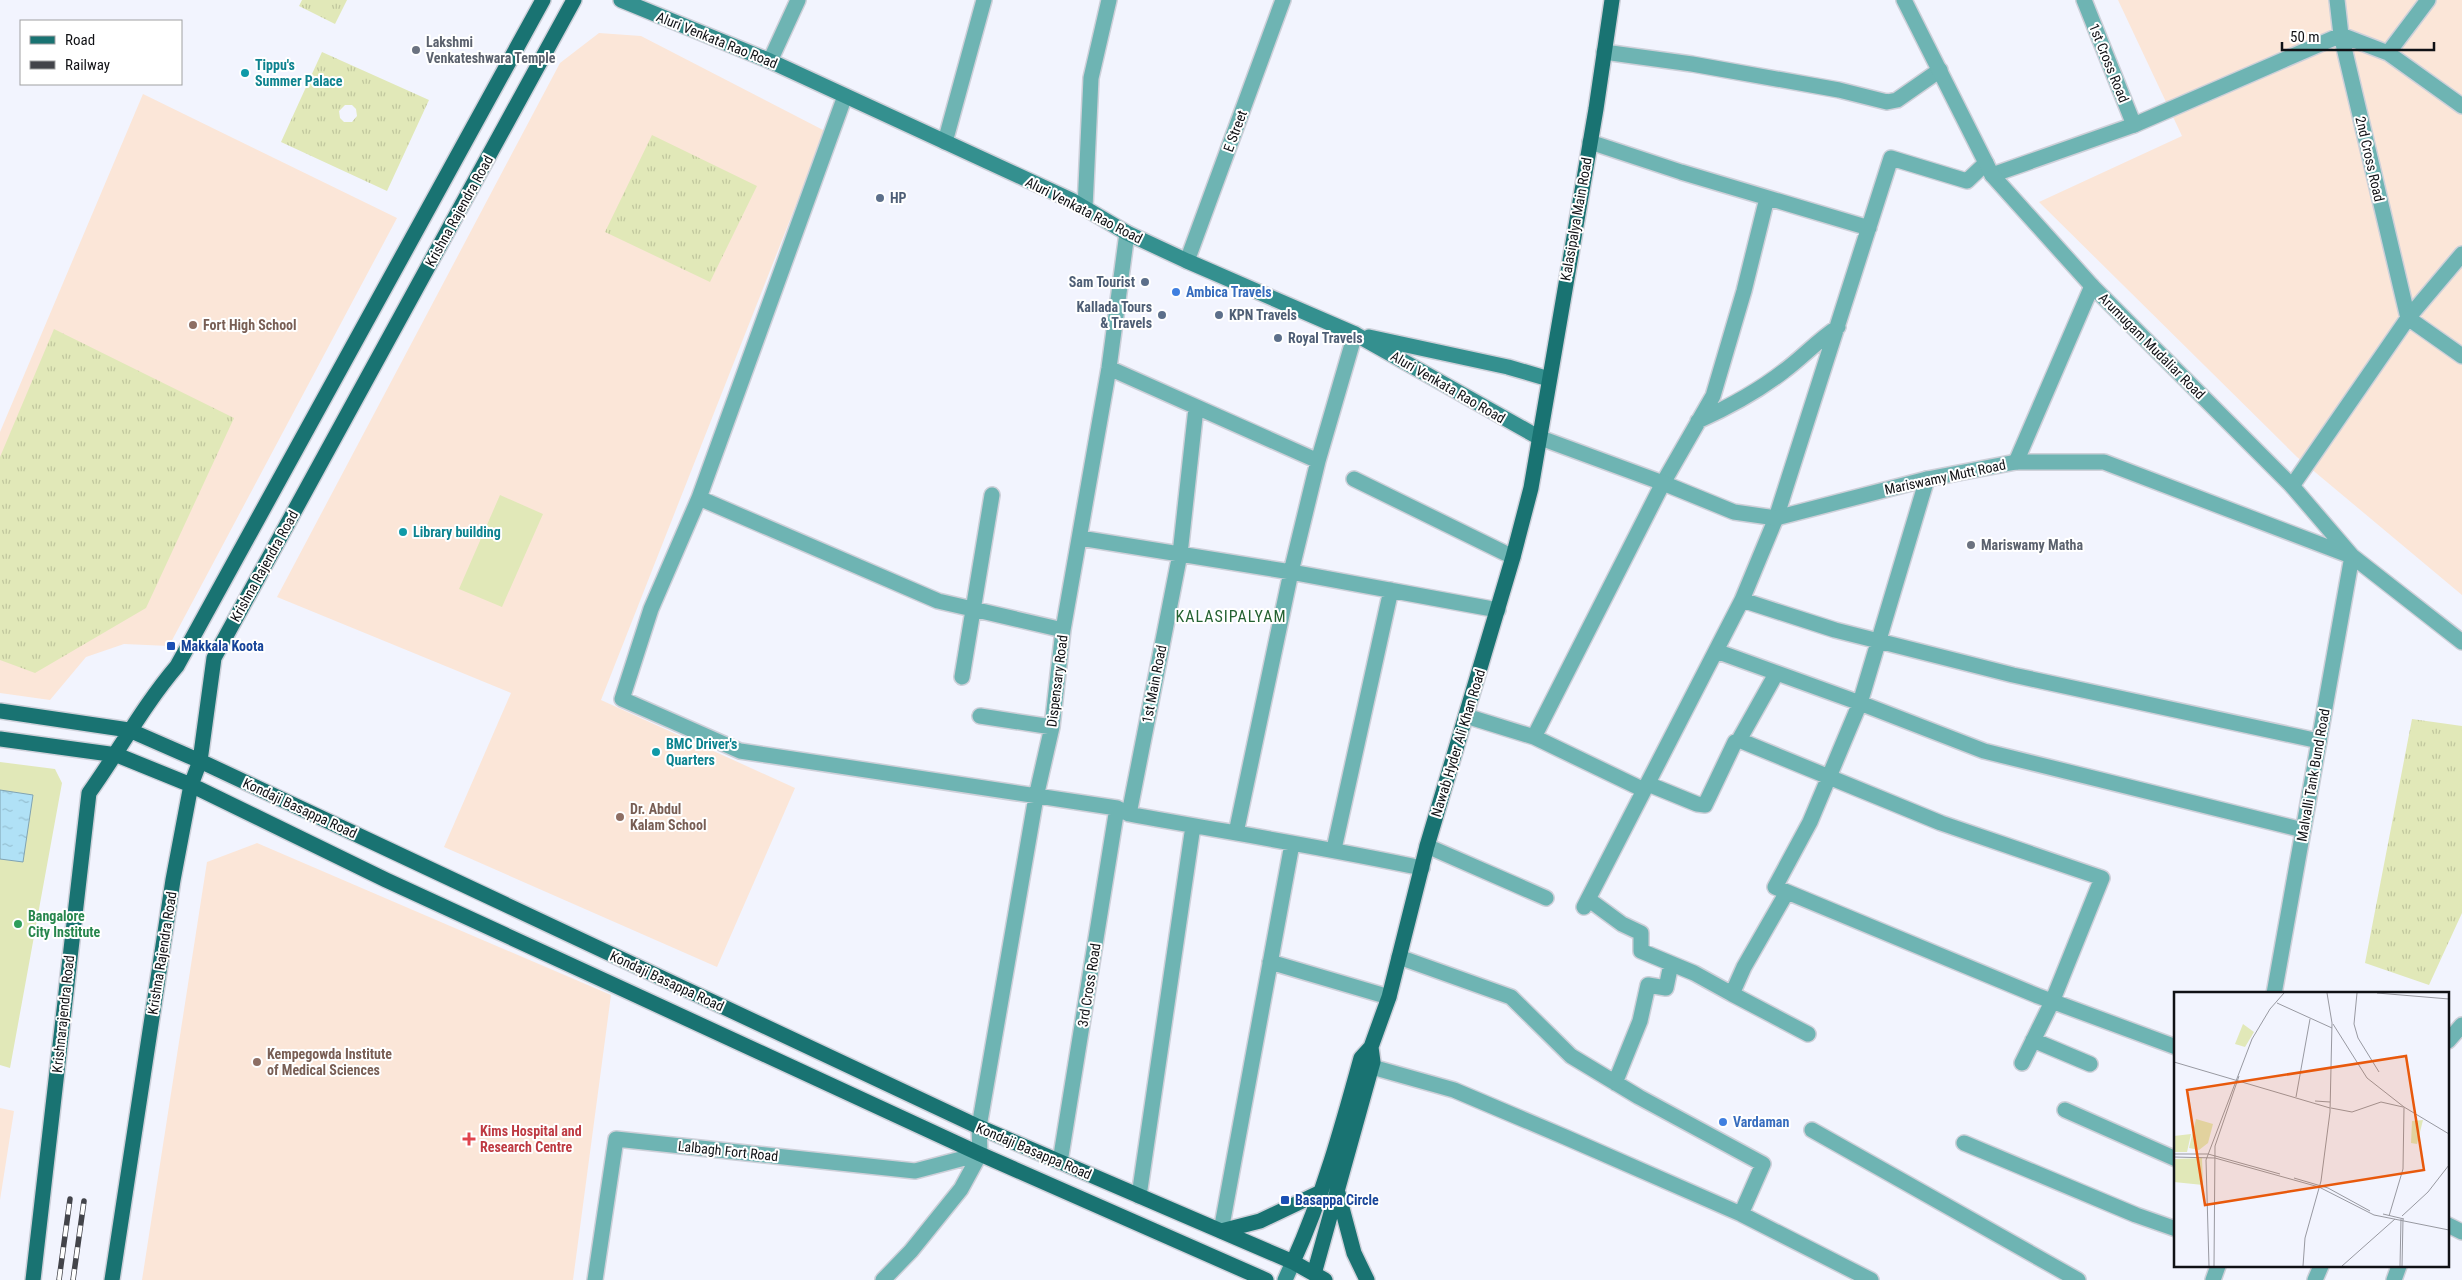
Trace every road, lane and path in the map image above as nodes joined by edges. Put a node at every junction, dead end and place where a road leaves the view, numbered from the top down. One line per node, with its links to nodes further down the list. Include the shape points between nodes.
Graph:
1 (543, 0): 69 (main road, Krishna Rajendra Road, via 177,666)
2 (574, 0): 75 (main road, Krishna Rajendra Road, via 214,658)
3 (621, 0): 16 (main road, Aluri Venkata Rao Road)
4 (798, 0): 16 (street)
5 (984, 0): 21 (street)
6 (1109, 0): 25 (street, via 1091,78)
7 (1283, 0): 29 (street, E Street)
8 (1612, 0): 14 (main road, Kalasipalya Main Road)
9 (1904, 0): 17 (street, Arumugam Mudaliar Road)
10 (2084, 0): 20 (street, 1st Cross Road)
11 (2337, 0): 13 (street, 2nd Cross Road)
12 (2428, 0): 15 (street)
13 (2341, 35): 15 (street); 20 (street); 31 (street, 2nd Cross Road)
14 (1604, 52): 17 (street, via 1839,90 1886,102 1897,100); 22 (main road, Kalasipalya Main Road)
15 (2388, 53): 19 (street)
16 (770, 61): 18 (main road, Aluri Venkata Rao Road)
17 (1940, 70): 23 (street, Arumugam Mudaliar Road)
18 (845, 96): 21 (main road, Aluri Venkata Rao Road); 47 (street)
19 (2462, 106)
20 (2134, 125): 23 (street)
21 (945, 142): 25 (main road, Aluri Venkata Rao Road)
22 (1590, 142): 24 (street); 36 (main road, Kalasipalya Main Road)
23 (1989, 169): 26 (street, via 1968,181 1891,158); 30 (street, Arumugam Mudaliar Road)
24 (1766, 198): 26 (street); 38 (street, via 1744,291 1713,396)
25 (1085, 208): 27 (main road, Aluri Venkata Rao Road)
26 (1869, 228): 32 (street)
27 (1127, 233): 29 (main road, Aluri Venkata Rao Road); 35 (street, Dispensary Road)
28 (2462, 254): 31 (street)
29 (1187, 262): 33 (main road, Aluri Venkata Rao Road)
30 (2092, 286): 41 (street); 45 (street, Arumugam Mudaliar Road)
31 (2408, 318): 34 (street); 45 (street)
32 (1838, 327): 38 (street, via 1744,400); 48 (street)
33 (1355, 334): 36 (main road); 39 (main road, Aluri Venkata Rao Road); 40 (street)
34 (2462, 356)
35 (1109, 368): 37 (street); 49 (street, Dispensary Road)
36 (1549, 378): 39 (main road, Kalasipalya Main Road)
37 (1196, 408): 40 (street); 50 (street, 1st Main Road)
38 (1698, 421): 44 (street)
39 (1538, 437): 44 (street, Mariswamy Mutt Road); 52 (main road, Nawab Hyder Ali Khan Road, via 1531,488)
40 (1318, 461): 53 (street)
41 (2016, 462): 43 (street, Mariswamy Mutt Road); 51 (street, Mariswamy Mutt Road, via 2104,462)
42 (1354, 479): 52 (street)
43 (1927, 479): 48 (street, Mariswamy Mutt Road); 59 (street)
44 (1663, 483): 48 (street, Mariswamy Mutt Road, via 1734,512); 70 (street)
45 (2292, 486): 51 (street, Arumugam Mudaliar Road)
46 (992, 494): 56 (street)
47 (699, 498): 56 (street, via 938,601); 79 (street, via 651,609 622,699 740,751)
48 (1776, 518): 55 (street)
49 (1080, 538): 50 (street); 58 (street, Dispensary Road)
50 (1180, 554): 53 (street); 80 (street, 1st Main Road)
51 (2352, 556): 60 (street, Arumugam Mudaliar Road); 73 (street, Malvalli Tank Bund Road)
52 (1513, 557): 57 (main road, Nawab Hyder Ali Khan Road)
53 (1291, 572): 54 (street); 83 (street)
54 (1391, 590): 57 (street); 86 (street)
55 (1742, 600): 59 (street, via 1835,630); 61 (street)
56 (974, 609): 58 (street); 63 (street)
57 (1498, 610): 67 (main road, Nawab Hyder Ali Khan Road)
58 (1063, 630): 68 (street, Dispensary Road)
59 (1878, 640): 64 (street); 73 (street, via 2012,675)
60 (2462, 642)
61 (1716, 651): 62 (street); 78 (street)
62 (1776, 674): 64 (street); 72 (street)
63 (962, 677)
64 (1860, 702): 76 (street); 82 (street, via 1984,751)
65 (0, 711): 69 (main road, Kondaji Basappa Road)
66 (980, 716): 68 (street)
67 (1466, 716): 70 (street); 85 (main road, Nawab Hyder Ali Khan Road)
68 (1052, 727): 79 (street, Dispensary Road)
69 (129, 730): 74 (main road, Krishnarajendra Road); 75 (main road, Kondaji Basappa Road)
70 (1534, 737): 78 (street)
71 (0, 738): 74 (main road, Kondaji Basappa Road)
72 (1739, 740): 76 (street); 78 (street, via 1735,742 1705,805)
73 (2319, 741): 82 (street, Malvalli Tank Bund Road)
74 (117, 755): 77 (main road, Kondaji Basappa Road); 125 (main road, Krishnarajendra Road, via 89,793)
75 (200, 761): 77 (main road, Krishna Rajendra Road); 108 (main road, Kondaji Basappa Road)
76 (1830, 775): 88 (street, via 1810,822 1775,887); 96 (street, via 1941,822 2102,878)
77 (191, 785): 111 (main road, Kondaji Basappa Road, via 386,880); 126 (main road, Krishna Rajendra Road, via 173,880)
78 (1646, 787): 92 (street, via 1586,903 1641,934 1640,951)
79 (1036, 797): 80 (street); 108 (street, Dispensary Road)
80 (1123, 811): 81 (street); 113 (street, 3rd Cross Road)
81 (1194, 826): 83 (street); 116 (street)
82 (2303, 830): 93 (street, Malvalli Tank Bund Road)
83 (1236, 833): 84 (street)
84 (1292, 844): 86 (street); 91 (street)
85 (1427, 846): 87 (main road, Nawab Hyder Ali Khan Road); 89 (street)
86 (1334, 849): 87 (street)
87 (1422, 868): 90 (main road, Nawab Hyder Ali Khan Road)
88 (1787, 892): 94 (street); 96 (street)
89 (1546, 898)
90 (1398, 956): 95 (main road, Nawab Hyder Ali Khan Road); 106 (street, via 1511,997 1571,1056)
91 (1270, 962): 95 (street); 119 (street)
92 (1671, 964): 94 (street); 106 (street, via 1666,988 1648,986 1640,1021)
93 (2274, 992)
94 (1732, 994): 98 (street)
95 (1389, 997): 102 (main road, Nawab Hyder Ali Khan Road)
96 (2052, 1002): 100 (street); 101 (street)
97 (2462, 1025): 99 (street)
98 (1808, 1034)
99 (2450, 1039)
100 (2034, 1040): 103 (street); 104 (street)
101 (2174, 1046)
102 (1372, 1047): 105 (main road, Nawab Hyder Ali Khan Road); 115 (main road, Nawab Hyder Ali Khan Road, via 1361,1058)
103 (2022, 1064)
104 (2090, 1064)
105 (1372, 1067): 114 (main road, Nawab Hyder Ali Khan Road); 117 (street, via 1454,1090)
106 (1615, 1083): 117 (street, via 1763,1164)
107 (2065, 1110): 112 (street)
108 (979, 1128): 111 (street, Dispensary Road); 113 (main road, Kondaji Basappa Road)
109 (1812, 1130): 133 (street)
110 (1964, 1143): 118 (street, via 2127,1212)
111 (980, 1154): 127 (street, Lalbagh Fort Road, via 915,1171 616,1139); 128 (street, via 961,1189); 129 (main road, Kondaji Basappa Road)
112 (2174, 1158)
113 (1060, 1162): 116 (main road, Kondaji Basappa Road)
114 (1338, 1191): 124 (main road, Nawab Hyder Ali Khan Road); 131 (main road, via 1354,1253)
115 (1321, 1192): 119 (main road, via 1260,1221); 120 (main road, Nawab Hyder Ali Khan Road)
116 (1139, 1196): 119 (main road, Kondaji Basappa Road)
117 (1741, 1214): 132 (street)
118 (2174, 1228)
119 (1221, 1231): 120 (main road, Kondaji Basappa Road)
120 (1293, 1262): 124 (main road, Kondaji Basappa Road); 130 (main road)
121 (2217, 1268): 134 (street)
122 (2320, 1268): 135 (street)
123 (2398, 1268): 136 (street)
124 (1317, 1278)
125 (33, 1280)
126 (112, 1280)
127 (595, 1280)
128 (883, 1280)
129 (1266, 1280)
130 (1285, 1280)
131 (1367, 1280)
132 (1871, 1280)
133 (2078, 1280)
134 (2213, 1280)
135 (2315, 1280)
136 (2394, 1280)

